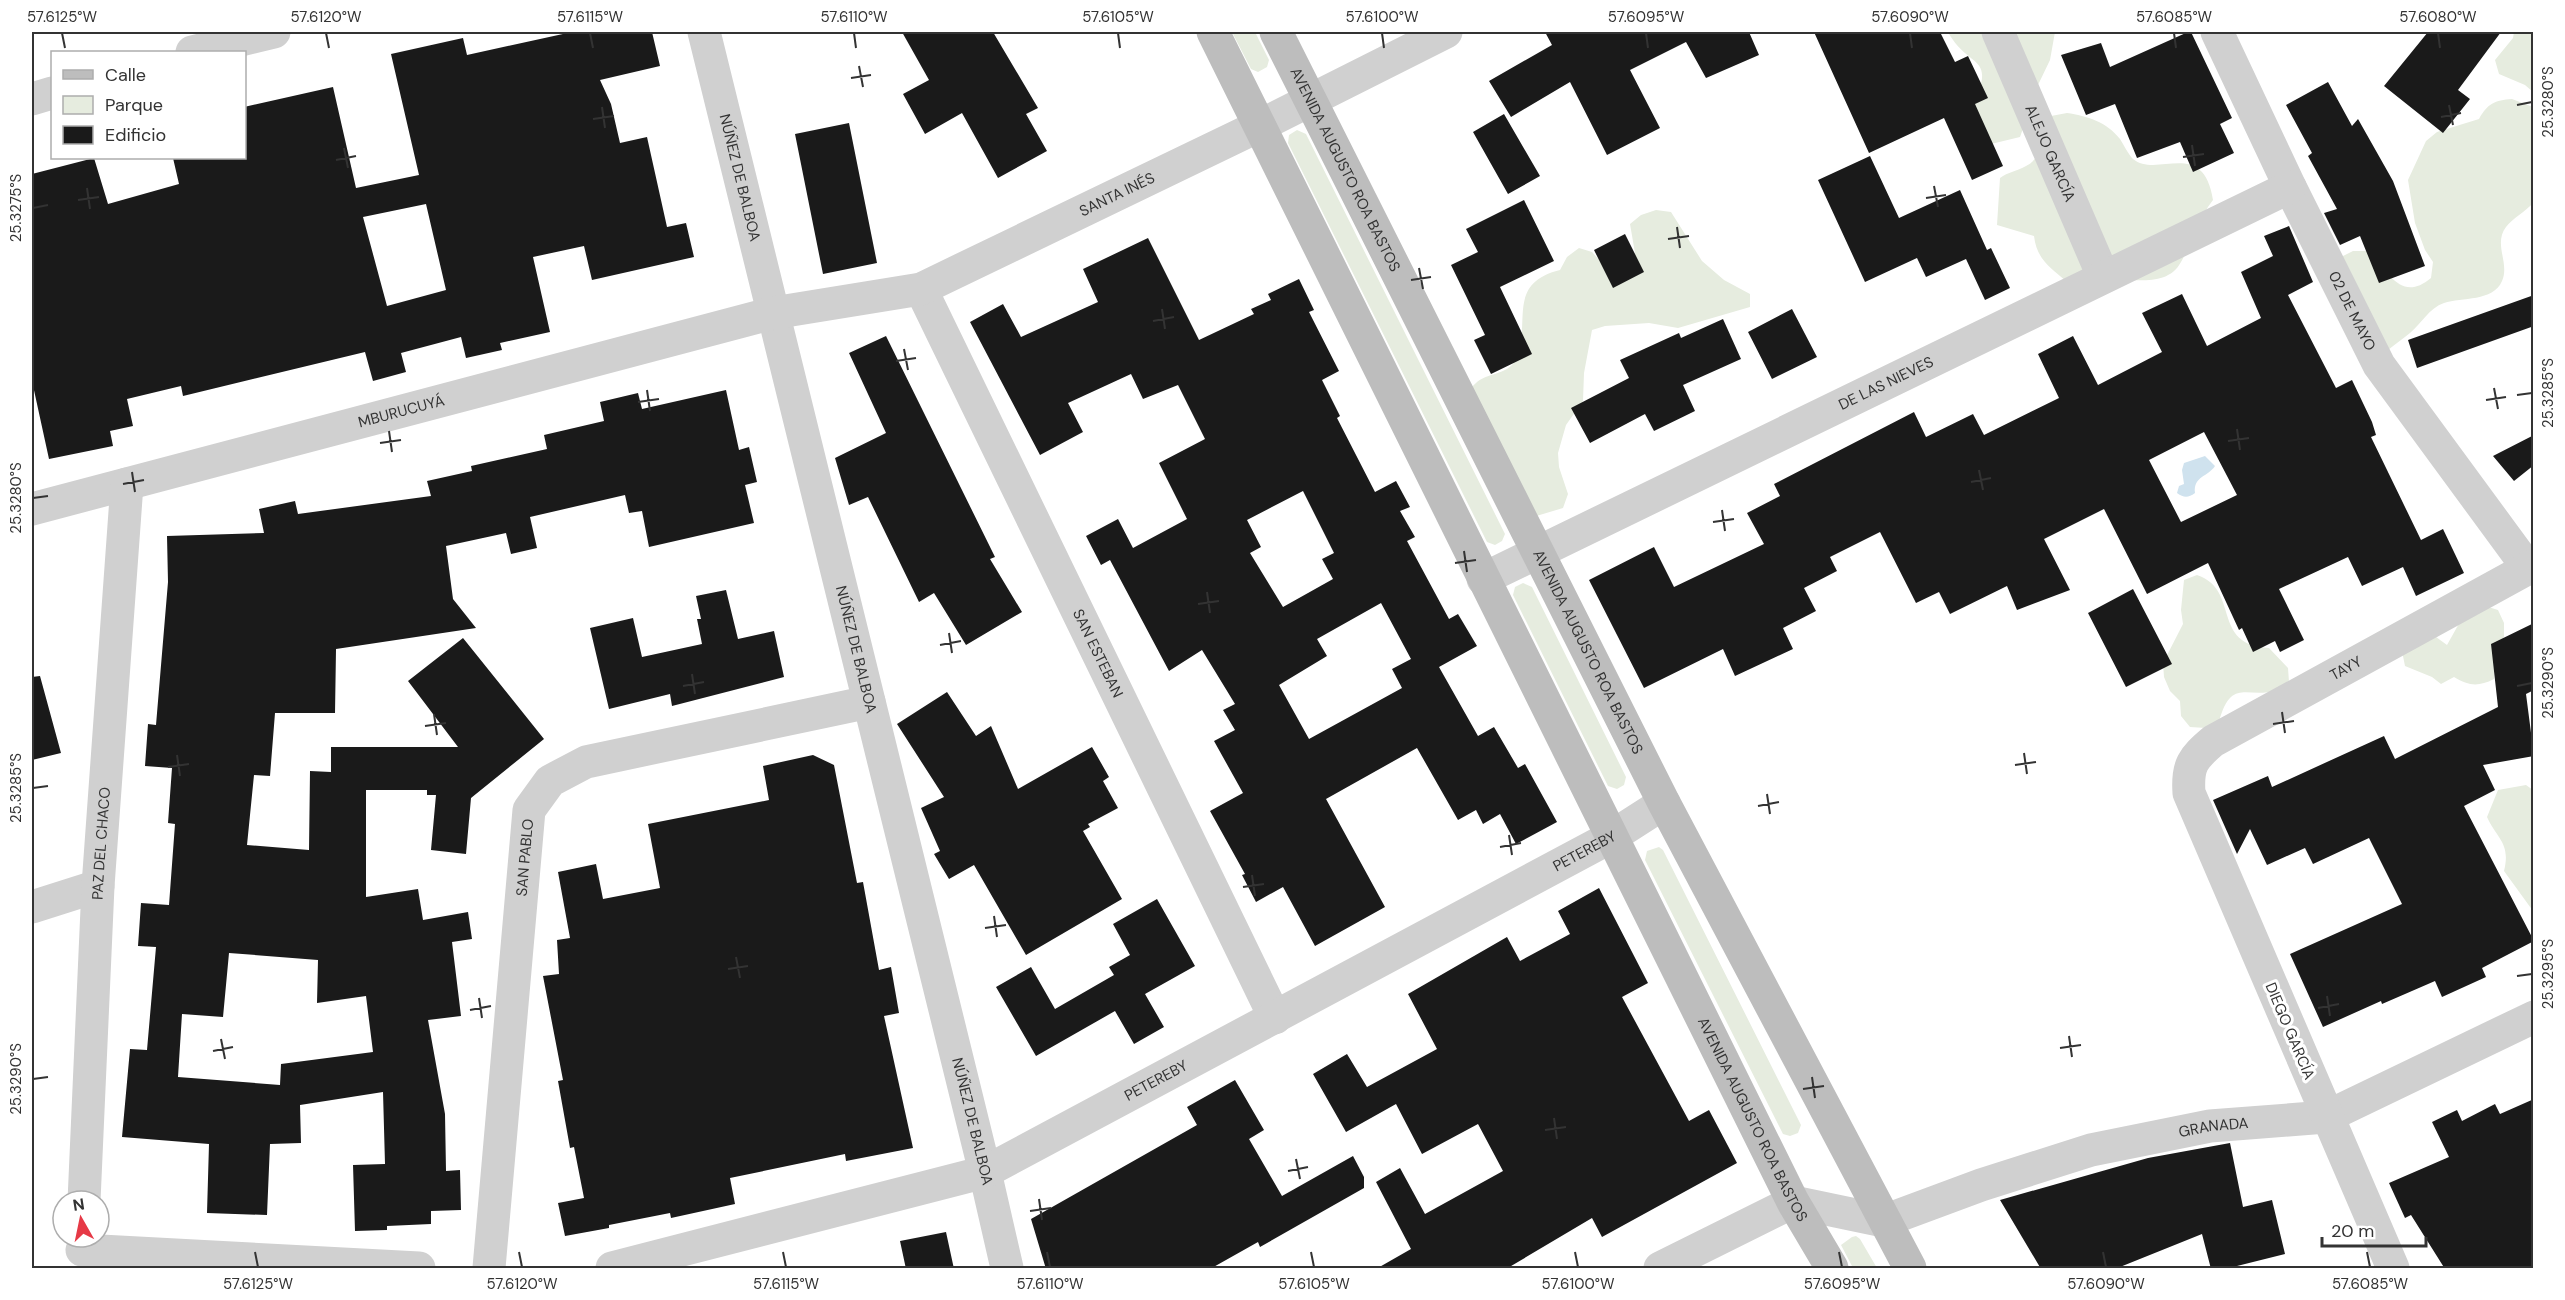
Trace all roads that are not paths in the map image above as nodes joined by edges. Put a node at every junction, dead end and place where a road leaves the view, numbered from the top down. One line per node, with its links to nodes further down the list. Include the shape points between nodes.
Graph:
1 (274, 32): 8 (street)
2 (704, 32): 16 (street, NÚÑEZ DE BALBOA)
3 (1213, 32): 12 (main road, AVENIDA AUGUSTO ROA BASTOS)
4 (1276, 32): 11 (main road, AVENIDA AUGUSTO ROA BASTOS)
5 (1446, 32): 11 (street, SANTA INÉS)
6 (1998, 32): 14 (street, ALEJO GARCÍA)
7 (2217, 32): 13 (street, 02 DE MAYO)
8 (201, 44)
9 (51, 93): 10 (street)
10 (32, 99)
11 (1310, 99): 12 (street, SANTA INÉS); 19 (main road, AVENIDA AUGUSTO ROA BASTOS)
12 (1261, 125): 15 (street, SANTA INÉS); 21 (main road, AVENIDA AUGUSTO ROA BASTOS)
13 (2290, 187): 14 (street, DE LAS NIEVES); 20 (street, 02 DE MAYO, via 2379,365)
14 (2103, 276): 19 (street, DE LAS NIEVES)
15 (921, 289): 16 (street, SANTA INÉS); 29 (street, SAN ESTEBAN)
16 (773, 313): 17 (street, MBURUCUYÁ); 22 (street, NÚÑEZ DE BALBOA)
17 (127, 484): 18 (street, MBURUCUYÁ); 26 (street, PAZ DEL CHACO)
18 (32, 509)
19 (1538, 554): 21 (street, DE LAS NIEVES); 24 (main road, AVENIDA AUGUSTO ROA BASTOS)
20 (2531, 567): 23 (street, TAYY, via 2213,741 2196,756 2187,774)
21 (1483, 579): 25 (main road, AVENIDA AUGUSTO ROA BASTOS)
22 (869, 702): 31 (street, NÚÑEZ DE BALBOA); 37 (street, SAN PABLO, via 586,762 550,782 530,810)
23 (2189, 793): 30 (street, DIEGO GARCÍA)
24 (1664, 803): 25 (street, PETEREBY); 34 (main road, AVENIDA AUGUSTO ROA BASTOS)
25 (1611, 837): 29 (street, PETEREBY); 33 (main road, AVENIDA AUGUSTO ROA BASTOS)
26 (98, 886): 27 (street); 32 (street, PAZ DEL CHACO)
27 (32, 907)
28 (2534, 1017): 30 (street, GRANADA)
29 (1275, 1018): 31 (street, PETEREBY)
30 (2326, 1117): 34 (street, GRANADA, via 2210,1126 2091,1150); 43 (street, DIEGO GARCÍA)
31 (986, 1172): 38 (street, PETEREBY); 39 (street, NÚÑEZ DE BALBOA)
32 (85, 1189)
33 (1793, 1202): 34 (street); 40 (street); 41 (main road, AVENIDA AUGUSTO ROA BASTOS)
34 (1884, 1221): 42 (main road, AVENIDA AUGUSTO ROA BASTOS)
35 (82, 1252): 36 (street)
36 (419, 1269)
37 (489, 1269)
38 (612, 1269)
39 (1007, 1269)
40 (1660, 1269)
41 (1832, 1269)
42 (1910, 1269)
43 (2393, 1269)

